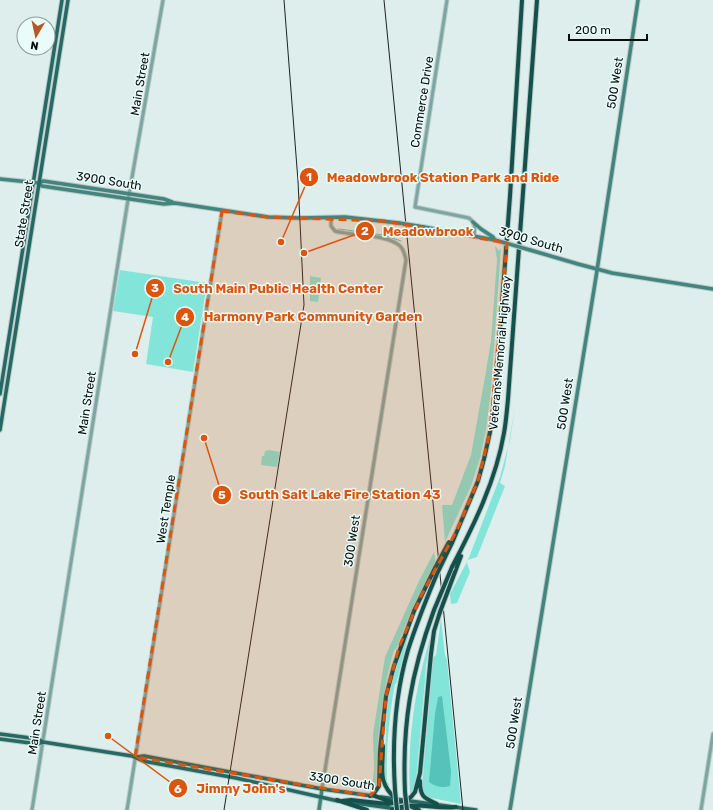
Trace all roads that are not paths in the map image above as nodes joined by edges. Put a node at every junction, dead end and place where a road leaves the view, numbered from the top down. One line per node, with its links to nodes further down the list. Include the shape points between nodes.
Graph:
1 (62, 0): 9 (main road, State Street)
2 (68, 0): 10 (main road, State Street)
3 (164, 0): 11 (street, Main Street)
4 (447, 0): 14 (street, Commerce Drive, via 415,207 464,216)
5 (522, 0): 21 (highway, Veterans Memorial Highway, via 495,398 478,481)
6 (537, 0): 22 (highway, Veterans Memorial Highway, via 504,434 490,483)
7 (638, 0): 17 (main road, 500 West)
8 (0, 179): 9 (main road, 3900 South)
9 (33, 182): 10 (main road, 3900 South); 19 (main road, State Street)
10 (39, 183): 11 (main road, 3900 South, via 42,186); 20 (main road, State Street)
11 (129, 196): 12 (main road, 3900 South, via 164,199 175,204); 27 (street, Main Street)
12 (222, 211): 13 (main road, 3900 South, via 268,217); 28 (street, West Temple)
13 (331, 218): 15 (main road, 3900 South, bridge, via 359,218 399,223); 32 (street, 300 West, via 331,226 337,232 394,242 401,246 406,260)
14 (473, 222): 15 (street); 16 (main road)
15 (474, 236): 16 (main road, 3900 South)
16 (494, 240): 17 (main road, 3900 South, bridge)
17 (597, 269): 18 (main road, 3900 South); 48 (main road, 500 West)
18 (713, 289)
19 (0, 394)
20 (0, 430)
21 (450, 542): 23 (highway, bridge, via 414,611 399,647 388,687); 45 (highway, Veterans Memorial Highway, bridge, via 408,651 402,678 395,736)
22 (454, 569): 29 (highway, bridge, via 434,631); 39 (highway, Veterans Memorial Highway, bridge, via 434,610 419,654 408,708 404,750)
23 (383, 728): 33 (highway, via 379,786); 37 (highway, via 383,780)
24 (0, 734): 27 (main road, 3300 South, via 38,739)
25 (713, 734): 49 (street)
26 (0, 739): 27 (main road, 3300 South, via 38,744)
27 (43, 742): 28 (main road, 3300 South); 41 (street, Main Street)
28 (135, 757): 30 (main road, 3300 South, via 144,756); 31 (main road, 3300 South, via 143,761); 42 (street, West Temple)
29 (420, 773): 35 (highway, via 415,792); 38 (highway, via 422,796)
30 (266, 778): 31 (main road); 32 (main road, 3300 South)
31 (254, 782): 34 (main road, 3300 South)
32 (322, 789): 33 (main road, 3300 South); 34 (main road, 300 West)
33 (372, 796): 37 (highway)
34 (321, 797): 36 (main road, 3300 South); 43 (main road, 300 West)
35 (406, 800): 37 (main road); 38 (main road); 39 (highway)
36 (339, 801): 37 (highway, via 383,804); 44 (highway); 45 (main road, 3300 South)
37 (395, 801): 39 (highway)
38 (437, 804): 40 (main road)
39 (404, 807): 40 (highway); 45 (highway); 46 (highway)
40 (456, 807): 47 (main road)
41 (32, 810)
42 (127, 810)
43 (319, 810)
44 (367, 810)
45 (394, 810)
46 (418, 810)
47 (476, 810)
48 (510, 810)
49 (701, 810)

